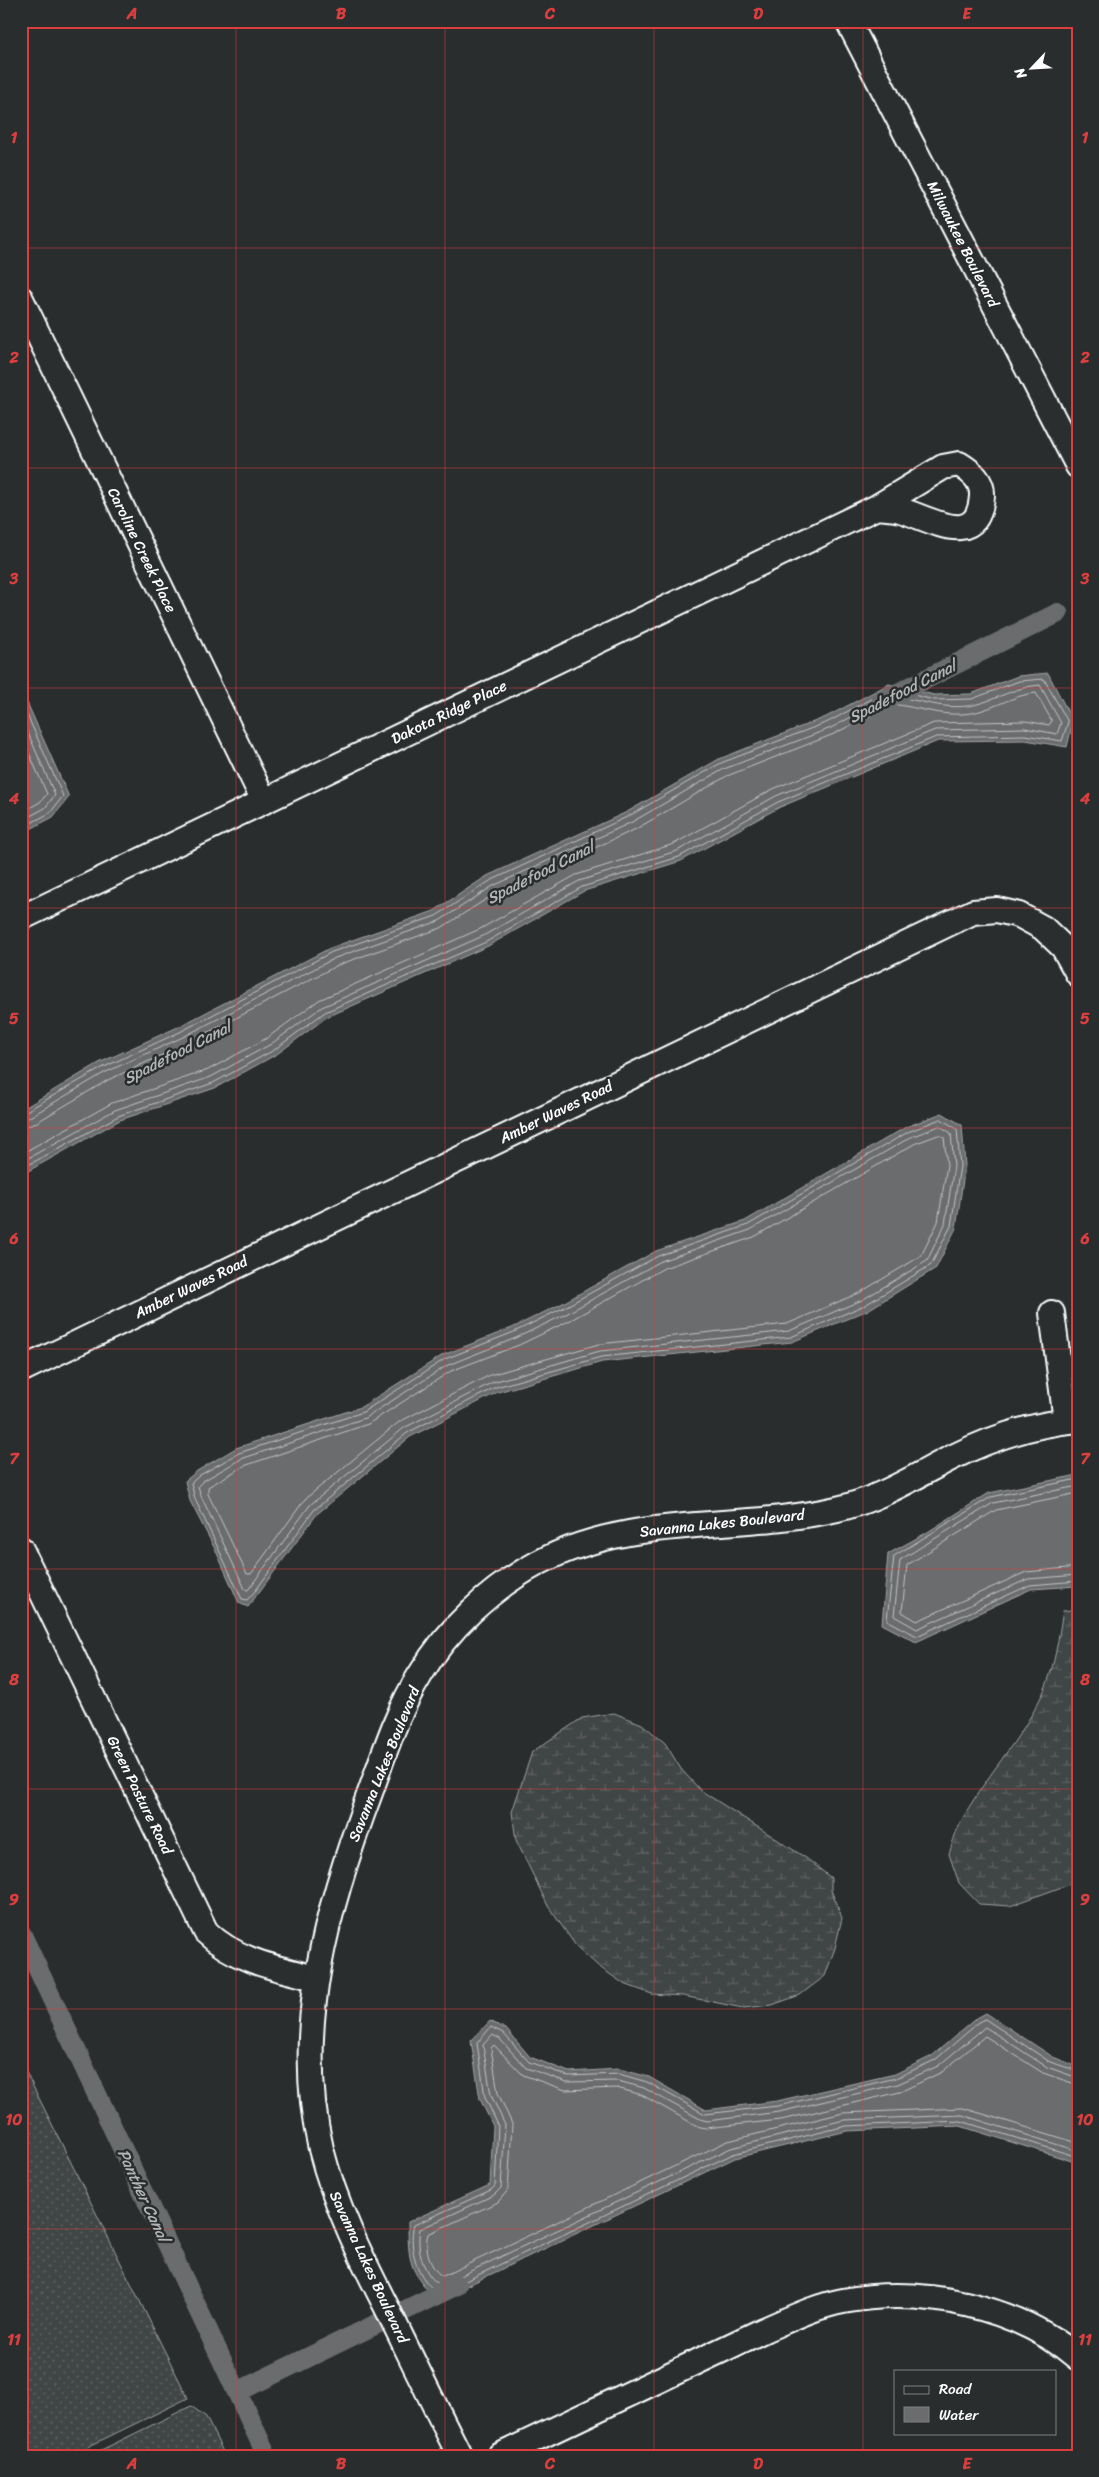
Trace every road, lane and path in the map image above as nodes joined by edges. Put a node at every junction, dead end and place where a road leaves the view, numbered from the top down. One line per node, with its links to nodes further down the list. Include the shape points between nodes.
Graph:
1 (848, 21): 3 (street, Milwaukee Boulevard)
2 (21, 299): 5 (street, Caroline Creek Place)
3 (1078, 466)
4 (877, 507): 5 (street, Dakota Ridge Place)
5 (264, 801): 6 (street, Dakota Ridge Place)
6 (21, 918)
7 (1078, 974): 9 (street, Amber Waves Road, via 1063,947 1042,928 1019,915 997,910 973,912)
8 (1052, 1312): 10 (street)
9 (21, 1370)
10 (1072, 1421): 12 (street, Savanna Lakes Boulevard, via 1032,1427 991,1439 878,1496 841,1508 760,1521 655,1527 613,1536 574,1547 538,1564 500,1588 442,1644 420,1674 400,1713 355,1832)
11 (21, 1549): 12 (street, Green Pasture Road, via 206,1932 220,1946 237,1955)
12 (316, 1978): 14 (street, Savanna Lakes Boulevard, via 310,2040 312,2099 331,2184 360,2254)
13 (1078, 2358): 15 (street, via 1032,2328 987,2308 934,2299 874,2296 842,2301 804,2312 764,2330)
14 (460, 2456)
15 (499, 2456)

